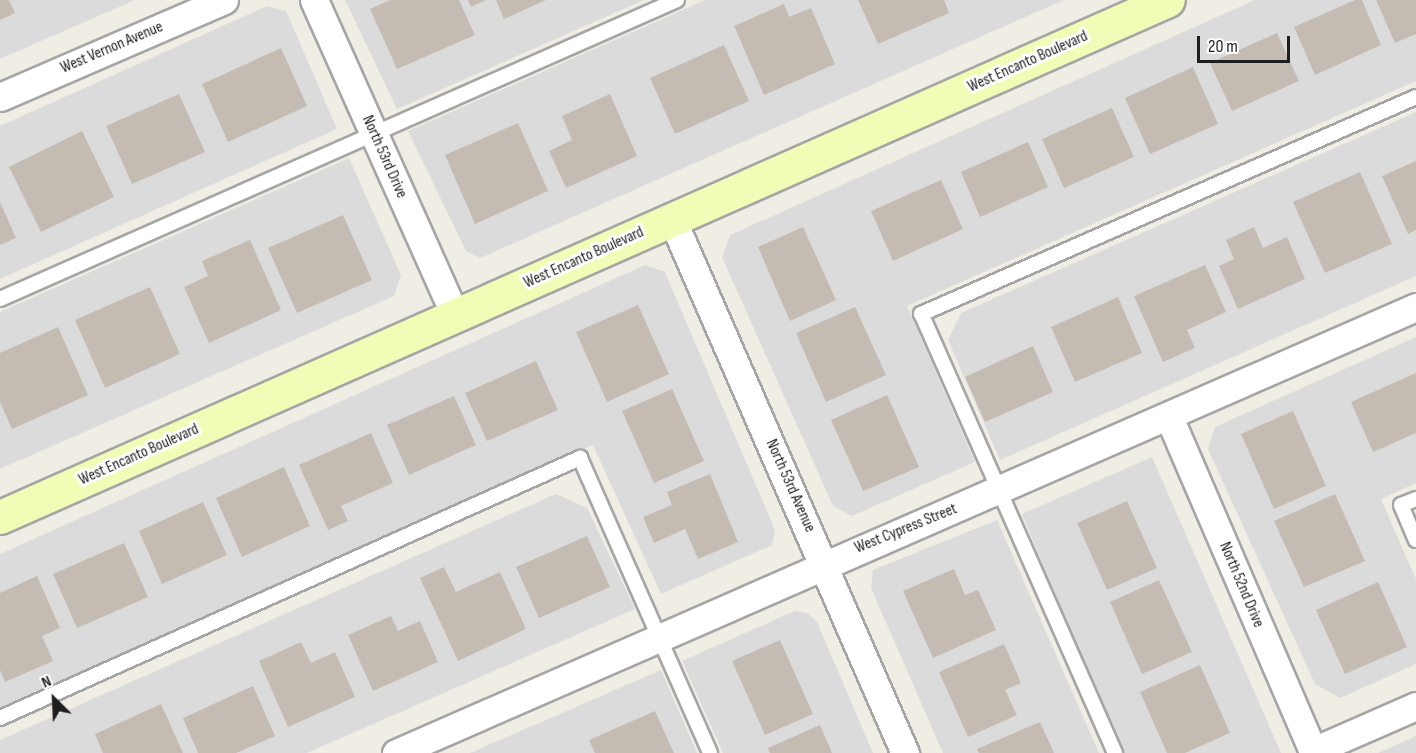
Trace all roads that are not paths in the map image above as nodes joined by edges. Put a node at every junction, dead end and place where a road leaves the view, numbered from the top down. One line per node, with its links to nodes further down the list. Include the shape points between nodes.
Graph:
1 (224, 0): 5 (street, West Vernon Avenue)
2 (314, 0): 7 (street, North 53rd Drive)
3 (677, 0): 7 (lane)
4 (1168, 0): 8 (street, West Encanto Boulevard)
5 (0, 97)
6 (1416, 97): 13 (lane, via 921,314)
7 (374, 134): 9 (lane); 11 (street, North 53rd Drive)
8 (672, 219): 11 (street, West Encanto Boulevard); 17 (street, North 53rd Avenue)
9 (0, 299)
10 (1416, 307): 12 (street, West Cypress Street)
11 (455, 315): 15 (street, West Encanto Boulevard)
12 (1169, 417): 13 (street, West Cypress Street); 21 (street, North 52nd Drive)
13 (1000, 491): 17 (street, West Cypress Street); 25 (lane)
14 (1416, 499): 16 (lane, via 1401,505)
15 (0, 517)
16 (1416, 540)
17 (824, 563): 18 (street, West Cypress Street); 24 (street, North 53rd Avenue)
18 (660, 636): 20 (lane, via 580,458); 22 (street, West Cypress Street); 23 (lane)
19 (1416, 706): 21 (street)
20 (0, 718)
21 (1313, 752)
22 (396, 753)
23 (711, 753)
24 (905, 753)
25 (1115, 753)

